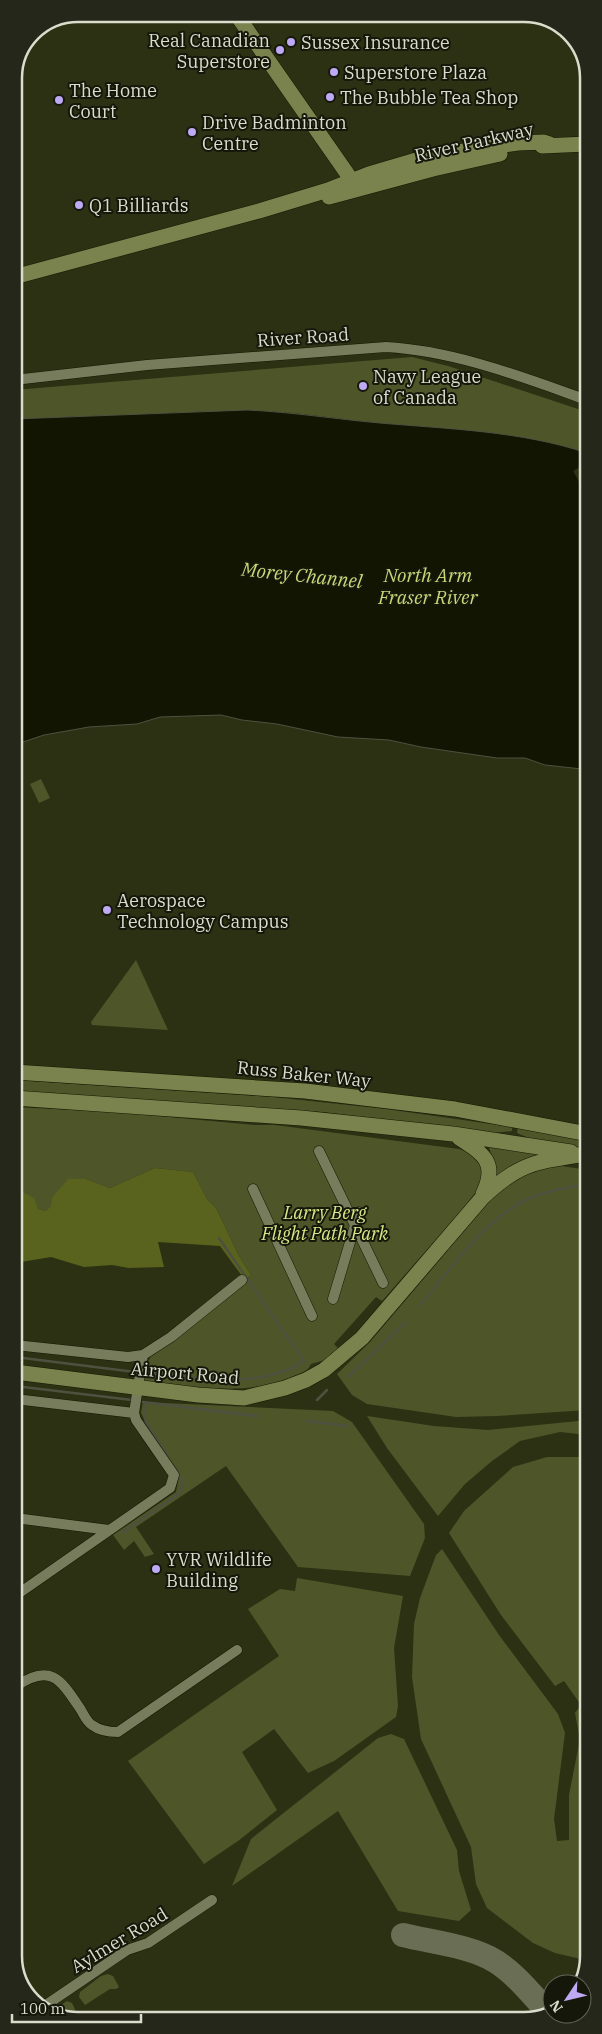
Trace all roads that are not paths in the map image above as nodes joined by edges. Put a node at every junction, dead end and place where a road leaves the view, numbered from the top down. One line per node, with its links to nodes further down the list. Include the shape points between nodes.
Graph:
1 (242, 22): 5 (street)
2 (550, 144): 3 (street); 4 (street, River Parkway); 5 (street, River Parkway, via 518,143 449,152)
3 (580, 144)
4 (500, 154): 5 (street, via 469,155 361,183); 6 (street, River Parkway, via 281,210)
5 (351, 180): 6 (street, River Parkway)
6 (259, 211): 7 (street)
7 (22, 275)
8 (22, 379): 9 (street, River Road, via 386,347 416,349 472,362)
9 (580, 398)
10 (22, 1073): 12 (street, Russ Baker Way, via 304,1091 455,1108)
11 (22, 1099): 13 (street, via 301,1118)
12 (580, 1132)
13 (453, 1134): 15 (street); 18 (street, via 483,1154 489,1162 490,1174)
14 (319, 1151): 20 (street)
15 (580, 1154)
16 (580, 1156): 18 (street, Airport Road, via 522,1167)
17 (253, 1188): 24 (street)
18 (482, 1198): 28 (street, Airport Road, via 362,1338 333,1363 306,1380 244,1398)
19 (360, 1212): 20 (street)
20 (355, 1226): 22 (street); 23 (street)
21 (242, 1280): 26 (street, via 171,1337)
22 (383, 1283)
23 (333, 1300)
24 (312, 1316)
25 (22, 1346): 26 (street, via 128,1357)
26 (143, 1355): 28 (street)
27 (22, 1373): 28 (street, Airport Road)
28 (138, 1388): 30 (street)
29 (22, 1400): 30 (street)
30 (134, 1413): 32 (street, via 174,1475 173,1482 170,1488)
31 (22, 1519): 32 (street)
32 (109, 1530): 33 (street)
33 (22, 1591)
34 (237, 1650): 35 (street, via 118,1732 105,1732 90,1724 66,1688 54,1678 30,1676)
35 (22, 1682)
36 (212, 1900): 37 (street, Aylmer Road, via 148,1943 127,1950)
37 (49, 2003)

